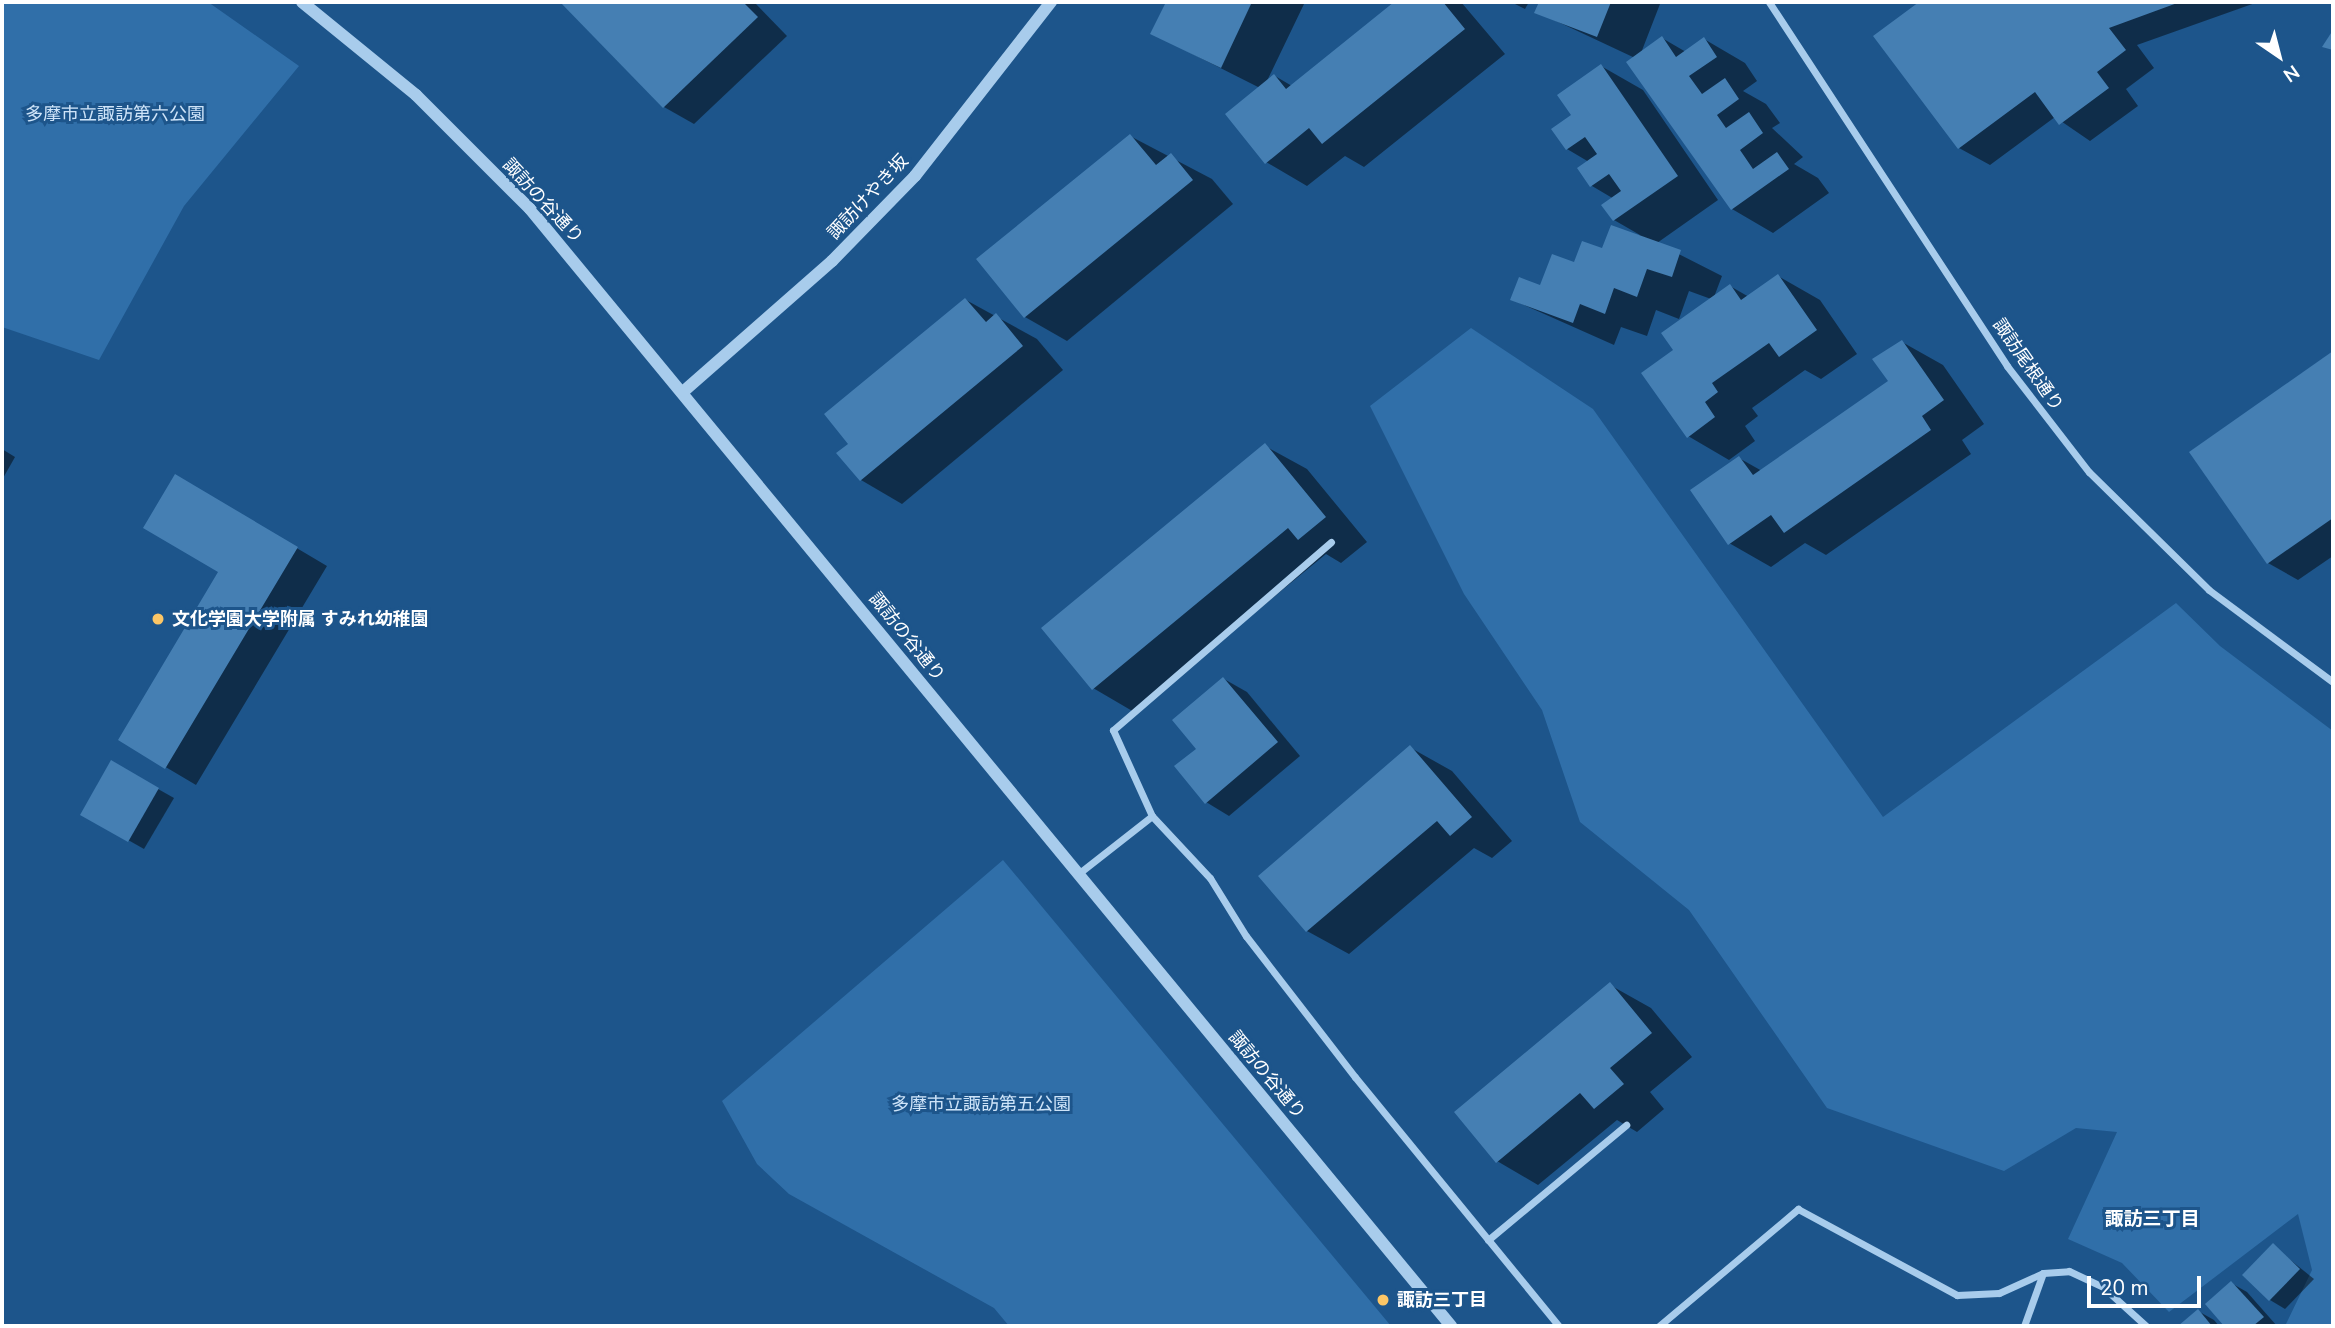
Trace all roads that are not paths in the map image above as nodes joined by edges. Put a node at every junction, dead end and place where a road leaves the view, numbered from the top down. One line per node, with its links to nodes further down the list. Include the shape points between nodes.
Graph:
1 (302, 2): 4 (street, 諏訪の谷通り, via 416,95 530,209)
2 (1051, 2): 4 (street, 諏訪けやき坂, via 915,176 832,261)
3 (1769, 2): 6 (street, 諏訪尾根通り, via 2007,366 2089,472 2209,590)
4 (684, 391): 8 (street, 諏訪の谷通り)
5 (1331, 542): 7 (street, via 1113,730)
6 (2333, 682)
7 (1152, 816): 8 (street); 10 (street, via 1210,878 1246,936)
8 (1078, 874): 12 (street, 諏訪の谷通り)
9 (1626, 1125): 10 (street)
10 (1488, 1240): 13 (street)
11 (2043, 1273): 14 (street, via 1999,1293 1957,1295 1798,1209); 15 (street); 16 (street, via 2068,1270 2103,1287)
12 (1451, 1326)
13 (1559, 1326)
14 (1659, 1326)
15 (2024, 1326)
16 (2146, 1326)

